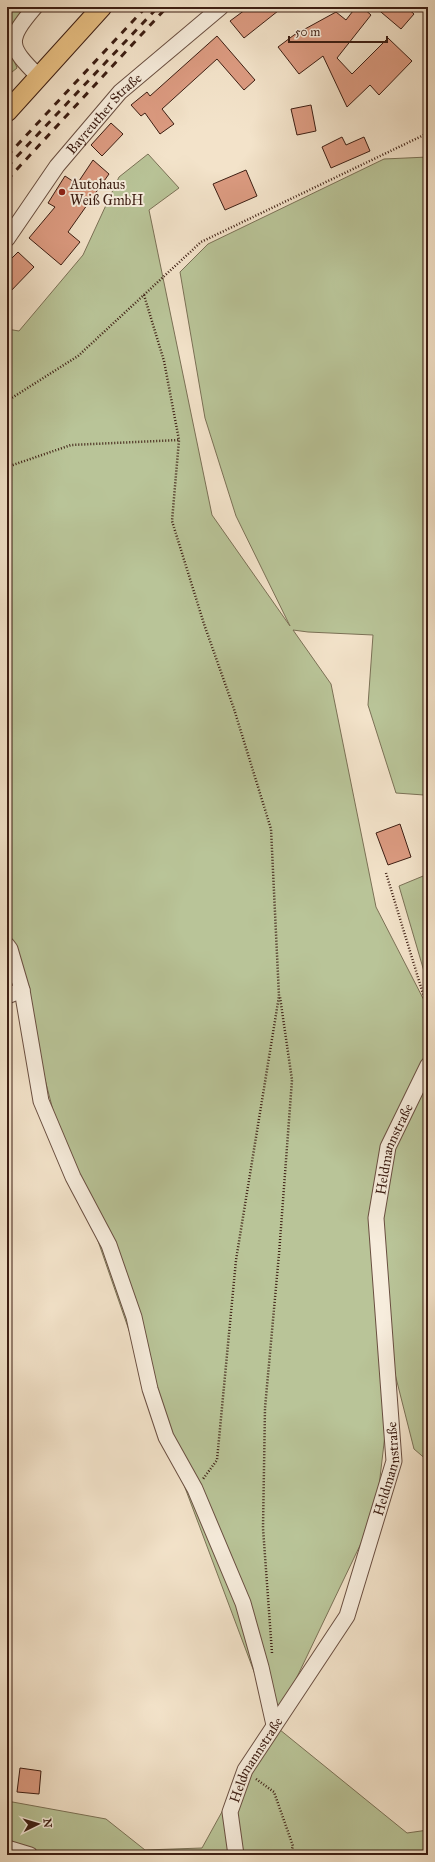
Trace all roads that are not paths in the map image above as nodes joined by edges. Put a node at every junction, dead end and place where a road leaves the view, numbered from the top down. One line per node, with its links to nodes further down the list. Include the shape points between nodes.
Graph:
1 (35, 7): 4 (street, via 15,34 14,49)
2 (102, 7): 4 (main road)
3 (221, 7): 6 (street, Bayreuther Straße, via 120,92 57,166)
4 (38, 77): 5 (main road)
5 (7, 112)
6 (7, 239)
7 (7, 945): 8 (street)
8 (22, 990): 9 (street); 11 (street, via 41,1101 73,1177 109,1246 134,1317 150,1389 166,1437 195,1489 243,1602 262,1667)
9 (7, 996)
10 (428, 1065): 11 (street, Heldmannstraße, via 388,1147 376,1218 394,1461 347,1616)
11 (274, 1725): 13 (street, Heldmannstraße, via 245,1770 230,1812)
12 (7, 1848): 14 (street)
13 (233, 1852)
14 (30, 1855)

